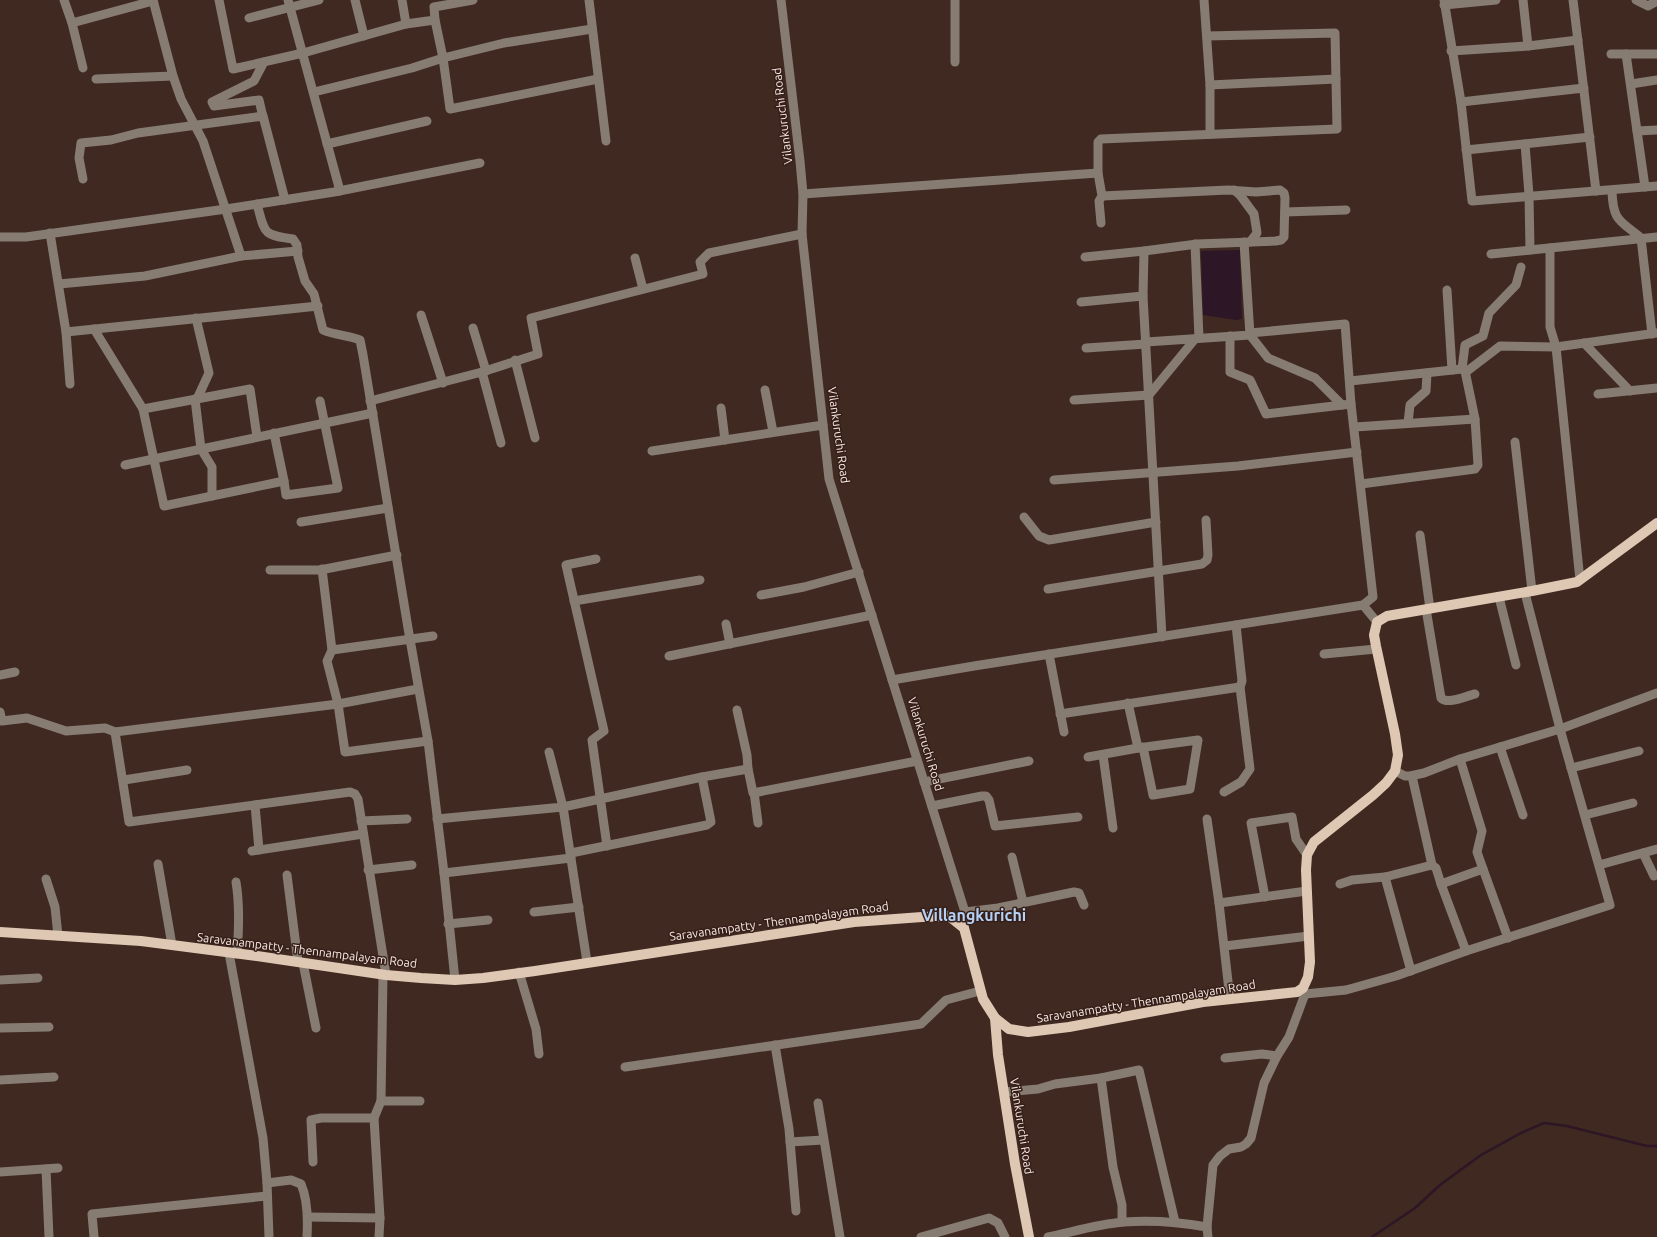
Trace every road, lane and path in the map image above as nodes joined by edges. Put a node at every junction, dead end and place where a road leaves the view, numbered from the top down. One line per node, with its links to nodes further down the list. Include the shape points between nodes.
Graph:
1 (64, 0): 21 (street)
2 (153, 0): 21 (street); 37 (street)
3 (218, 0): 34 (street, via 233,69)
4 (319, 0): 18 (street)
5 (354, 0): 24 (street)
6 (402, 0): 22 (street)
7 (473, 0): 20 (street, via 434,7)
8 (589, 0): 23 (street)
9 (781, 0): 67 (street, Vilankuruchi Road)
10 (955, 0): 35 (street)
11 (1204, 0): 25 (street)
12 (1496, 0): 17 (street)
13 (1523, 0): 27 (street)
14 (1573, 0): 26 (street)
15 (1636, 0): 16 (street, via 1648,6)
16 (1657, 1)
17 (1444, 2): 28 (street)
18 (289, 4): 19 (street); 29 (street)
19 (250, 18)
20 (435, 20): 22 (street); 33 (street)
21 (72, 23): 36 (street)
22 (406, 24): 24 (street)
23 (592, 29): 33 (street, via 504,43); 39 (street)
24 (364, 36): 29 (street)
25 (1207, 36): 40 (street, via 1335,33); 43 (street)
26 (1578, 40): 27 (street); 44 (street)
27 (1528, 46): 28 (street)
28 (1451, 51): 46 (street)
29 (303, 53): 34 (street); 45 (street)
30 (1611, 54): 31 (street)
31 (1626, 54): 32 (street); 42 (street)
32 (1657, 54)
33 (443, 58): 39 (street, via 450,109); 45 (street)
34 (264, 62): 47 (street, via 254,81 212,102 214,106 259,100)
35 (955, 62)
36 (83, 68)
37 (173, 76): 38 (street); 49 (street, via 181,99)
38 (96, 79)
39 (598, 79): 54 (street)
40 (1336, 79): 43 (street); 52 (street, via 1337,129)
41 (1657, 80): 42 (street)
42 (1631, 84): 51 (street)
43 (1210, 85): 52 (street)
44 (1584, 88): 46 (street); 53 (street)
45 (314, 92): 55 (street)
46 (1460, 102): 57 (street)
47 (264, 117): 49 (street, via 252,116); 70 (street)
48 (427, 120): 55 (street)
49 (195, 124): 60 (street, via 81,143 79,158); 72 (street)
50 (1657, 130): 51 (street)
51 (1637, 131): 62 (street)
52 (1210, 134): 59 (street, via 1101,139 1098,142)
53 (1590, 137): 56 (street); 65 (street)
54 (606, 141)
55 (327, 144): 64 (street)
56 (1525, 144): 57 (street); 69 (street)
57 (1466, 150): 69 (street, via 1472,201)
58 (480, 163): 64 (street)
59 (1098, 174): 67 (street); 68 (street)
60 (83, 179)
61 (1657, 186): 62 (street)
62 (1645, 187): 66 (street)
63 (1234, 190): 68 (street); 74 (street, via 1280,190 1284,193); 81 (street, via 1254,214 1257,236)
64 (340, 191): 70 (street)
65 (1596, 191): 66 (street); 69 (street)
66 (1612, 191): 80 (street, via 1618,220)
67 (803, 194): 77 (street, Vilankuruchi Road)
68 (1102, 196): 75 (street, via 1099,201)
69 (1530, 196): 84 (street)
70 (285, 200): 71 (street)
71 (257, 204): 72 (street); 85 (street, via 263,227 272,236 293,239)
72 (226, 209): 76 (street); 88 (street)
73 (1346, 210): 74 (street)
74 (1285, 212): 81 (street, via 1284,237 1281,240)
75 (1101, 224)
76 (50, 233): 78 (street, via 26,237); 92 (street)
77 (802, 234): 93 (street, via 709,253 700,262 703,274); 138 (street, Vilankuruchi Road)
78 (0, 237)
79 (1657, 237): 80 (street)
80 (1641, 238): 83 (street); 103 (street)
81 (1247, 242): 82 (street); 104 (street)
82 (1195, 244): 86 (street); 107 (street)
83 (1550, 248): 84 (street); 110 (street, via 1550,327)
84 (1530, 250): 87 (street)
85 (298, 251): 88 (street); 97 (street, via 306,281)
86 (1144, 251): 89 (street); 95 (street)
87 (1490, 254)
88 (241, 256): 92 (street, via 145,276)
89 (1085, 257)
90 (635, 258): 93 (street)
91 (1521, 267): 106 (street, via 1516,285 1488,313)
92 (59, 284): 102 (street)
93 (643, 289): 113 (street, via 532,318 538,354)
94 (1447, 290): 114 (street)
95 (1144, 296): 96 (street); 108 (street)
96 (1081, 302)
97 (318, 306): 99 (street); 128 (street, via 323,330 360,340)
98 (421, 315): 119 (street)
99 (196, 318): 101 (street); 126 (street, via 209,373)
100 (474, 328): 115 (street)
101 (94, 329): 102 (street); 132 (street)
102 (66, 332): 120 (street)
103 (1654, 333): 109 (street)
104 (1250, 334): 105 (street); 118 (street, via 1345,324); 131 (street, via 1268,358 1316,378)
105 (1230, 336): 107 (street); 131 (street, via 1230,372 1250,380 1266,414)
106 (1483, 336): 112 (street); 116 (street, via 1465,345)
107 (1197, 338): 108 (street); 125 (street)
108 (1146, 343): 111 (street); 125 (street)
109 (1584, 343): 110 (street); 123 (street)
110 (1556, 347): 112 (street, via 1500,346); 171 (street)
111 (1086, 348)
112 (1491, 352): 116 (street)
113 (515, 360): 115 (street); 143 (street)
114 (1452, 370): 116 (street); 117 (street)
115 (484, 371): 119 (street); 146 (street)
116 (1464, 371): 135 (street)
117 (1427, 373): 118 (street); 137 (street, via 1426,391 1410,405)
118 (1350, 381): 130 (street)
119 (443, 383): 128 (street)
120 (70, 384)
121 (1657, 388): 123 (street)
122 (765, 390): 140 (street)
123 (1630, 391): 124 (street)
124 (1598, 394)
125 (1149, 395): 127 (street); 152 (street)
126 (196, 399): 132 (street); 142 (street, via 250,389); 147 (street)
127 (1074, 400)
128 (370, 401): 134 (street)
129 (320, 402): 136 (street)
130 (1351, 404): 131 (street); 139 (street)
131 (1342, 405)
132 (143, 408): 150 (street)
133 (721, 408): 144 (street)
134 (373, 413): 136 (street); 157 (street)
135 (1475, 419): 137 (street); 155 (street, via 1478,465 1475,469)
136 (324, 423): 141 (street); 153 (street, via 338,488 286,495)
137 (1408, 423): 139 (street)
138 (823, 425): 140 (street); 169 (street, Vilankuruchi Road, via 829,479)
139 (1354, 427): 149 (street)
140 (773, 432): 144 (street)
141 (274, 433): 142 (street); 153 (street)
142 (258, 437): 147 (street)
143 (535, 438)
144 (725, 440): 148 (street)
145 (1515, 442): 173 (street)
146 (501, 444)
147 (201, 449): 150 (street); 156 (street, via 212,467)
148 (652, 451)
149 (1357, 452): 152 (street, via 1246,465); 155 (street)
150 (154, 459): 151 (street); 156 (street, via 164,506)
151 (125, 466)
152 (1153, 471): 154 (street); 161 (street)
153 (284, 480): 156 (street)
154 (1054, 480)
155 (1361, 484): 177 (street, via 1373,597)
156 (212, 496)
157 (388, 508): 160 (street); 164 (street)
158 (1024, 517): 161 (street, via 1039,536 1049,540)
159 (1206, 520): 168 (street, via 1208,555 1205,562)
160 (301, 522)
161 (1156, 522): 168 (street)
162 (1657, 523): 171 (main road)
163 (1420, 535): 178 (street)
164 (397, 555): 166 (street); 185 (street)
165 (596, 559): 176 (street, via 566,565)
166 (322, 569): 167 (street); 188 (street)
167 (270, 570)
168 (1159, 571): 172 (street); 184 (street)
169 (859, 572): 174 (street, via 804,587); 179 (street, Vilankuruchi Road)
170 (700, 580): 176 (street)
171 (1580, 580): 173 (main road)
172 (1048, 589)
173 (1529, 592): 175 (main road); 205 (street)
174 (761, 595)
175 (1499, 597): 178 (main road); 192 (street)
176 (574, 601): 228 (street, via 604,731 592,740)
177 (1363, 605): 180 (street); 182 (street)
178 (1428, 609): 180 (main road, via 1386,616); 199 (street, via 1441,698 1448,701)
179 (872, 615): 186 (street); 195 (street, Vilankuruchi Road)
180 (1377, 622): 187 (main road, via 1374,635)
181 (726, 624): 186 (street)
182 (1236, 625): 184 (street); 196 (street, via 1242,681)
183 (433, 636): 185 (street)
184 (1162, 637): 189 (street)
185 (410, 640): 188 (street); 197 (street)
186 (730, 644): 191 (street)
187 (1376, 649): 190 (street); 221 (main road, via 1395,734 1398,755)
188 (332, 650): 201 (street, via 326,661)
189 (1049, 654): 195 (street); 204 (street)
190 (1324, 654)
191 (669, 656)
192 (1516, 665)
193 (15, 672): 194 (street)
194 (0, 675)
195 (892, 680): 216 (street, Vilankuruchi Road)
196 (1240, 686): 200 (street); 227 (street, via 1250,769 1241,782)
197 (418, 689): 201 (street); 208 (street)
198 (1657, 693): 205 (street)
199 (1475, 694)
200 (1128, 703): 204 (street); 210 (street)
201 (338, 704): 206 (street); 208 (street, via 345,752)
202 (737, 710): 219 (street)
203 (0, 712): 206 (street, via 2,721 27,718 66,731 105,728)
204 (1060, 714): 207 (street)
205 (1560, 729): 209 (street); 218 (street)
206 (115, 732): 224 (street)
207 (1064, 732)
208 (428, 741): 237 (street)
209 (1500, 747): 215 (street); 233 (street)
210 (1140, 748): 210 (street, via 1198,740 1190,789 1153,795); 213 (street)
211 (1639, 751): 218 (street)
212 (549, 752): 232 (street)
213 (1102, 755): 214 (street); 241 (street)
214 (1088, 758)
215 (1460, 760): 222 (street); 253 (street, via 1482,832 1477,852)
216 (917, 761): 225 (street, Vilankuruchi Road); 226 (street)
217 (1029, 761): 225 (street)
218 (1571, 768): 234 (street)
219 (748, 769): 223 (street); 226 (street)
220 (187, 770): 224 (street)
221 (1395, 771): 222 (street); 246 (main road, via 1373,794 1314,842)
222 (1412, 776): 251 (street)
223 (702, 777): 228 (street); 243 (street, via 711,822 707,825)
224 (124, 780): 230 (street, via 130,822)
225 (924, 782): 231 (street, Vilankuruchi Road)
226 (754, 792): 240 (street)
227 (1224, 792)
228 (601, 799): 232 (street); 243 (street)
229 (1633, 803): 234 (street)
230 (255, 805): 239 (street, via 350,792 358,799); 242 (street, via 256,850)
231 (932, 806): 235 (street, via 986,796 995,826); 270 (street, Vilankuruchi Road)
232 (563, 807): 237 (street); 247 (street)
233 (1523, 815)
234 (1585, 815): 252 (street)
235 (1078, 817)
236 (407, 819): 239 (street)
237 (437, 819): 255 (street)
238 (1206, 819): 266 (street)
239 (361, 821): 242 (street)
240 (758, 824)
241 (1113, 828)
242 (363, 834): 254 (street)
243 (607, 846): 247 (street)
244 (1657, 849): 245 (street)
245 (1643, 852): 252 (street); 257 (street)
246 (1307, 855): 263 (main road); 264 (street, via 1296,839 1292,817 1251,824)
247 (571, 856): 255 (street); 268 (street)
248 (1012, 857): 265 (street)
249 (158, 864): 278 (street)
250 (412, 865): 254 (street)
251 (1432, 865): 258 (street); 262 (street, via 1436,868)
252 (1599, 865): 277 (street, via 1610,905)
253 (1483, 869): 262 (street); 277 (street)
254 (368, 870): 286 (street)
255 (444, 873): 272 (street)
256 (287, 875): 283 (street)
257 (1654, 876)
258 (1384, 878): 261 (street, via 1352,880); 284 (street)
259 (46, 879): 275 (street, via 55,907)
260 (236, 882): 281 (street, via 240,917)
261 (1340, 884)
262 (1441, 884): 280 (street)
263 (1307, 891): 264 (street); 276 (main road)
264 (1265, 897): 266 (street)
265 (1023, 902): 267 (street, via 1074,892 1079,894); 270 (street)
266 (1219, 903): 279 (street)
267 (1084, 905)
268 (579, 907): 269 (street); 282 (street)
269 (534, 912)
270 (965, 912): 273 (street, Vilankuruchi Road)
271 (488, 920): 272 (street)
272 (448, 924): 289 (street)
273 (964, 928): 282 (main road, Saravanampatty - Thennampalayam Road, via 949,916 854,922); 290 (main road, Saravanampatty - Thennampalayam Road)
274 (0, 932): 275 (main road, Saravanampatty - Thennampalayam Road)
275 (58, 936): 278 (main road, Saravanampatty - Thennampalayam Road)
276 (1309, 936): 279 (street); 291 (main road, via 1308,977)
277 (1508, 938): 280 (street)
278 (172, 945): 281 (main road, Saravanampatty - Thennampalayam Road)
279 (1225, 946): 292 (street)
280 (1466, 951): 284 (street)
281 (233, 953): 283 (main road, Saravanampatty - Thennampalayam Road); 316 (street, via 263,1138)
282 (587, 962): 285 (main road, Saravanampatty - Thennampalayam Road)
283 (300, 963): 286 (main road, Saravanampatty - Thennampalayam Road); 296 (street)
284 (1411, 971): 291 (street, via 1346,990)
285 (519, 972): 289 (main road, Saravanampatty - Thennampalayam Road); 298 (street, via 536,1029)
286 (384, 975): 289 (main road, Saravanampatty - Thennampalayam Road); 306 (street)
287 (38, 978): 288 (street)
288 (0, 980)
289 (455, 980)
290 (980, 991): 293 (main road, Saravanampatty - Thennampalayam Road); 297 (street, via 946,1000 921,1024)
291 (1304, 991): 292 (main road, Saravanampatty - Thennampalayam Road); 299 (street, via 1288,1037)
292 (1230, 999): 293 (main road, Saravanampatty - Thennampalayam Road, via 1028,1032 1009,1029)
293 (995, 1018): 305 (main road, Vilankuruchi Road)
294 (49, 1027): 295 (street)
295 (0, 1028)
296 (316, 1028)
297 (775, 1045): 301 (street); 311 (street)
298 (539, 1054)
299 (1277, 1056): 300 (street, via 1262,1054); 323 (street, via 1264,1083 1251,1138 1241,1147 1229,1149 1214,1165)
300 (1225, 1058)
301 (625, 1066)
302 (54, 1077): 304 (street)
303 (1101, 1078): 305 (street); 321 (street, via 1112,1167 1122,1206); 322 (street, via 1139,1070)
304 (0, 1080)
305 (1004, 1092): 332 (main road, Vilankuruchi Road, via 1014,1164)
306 (380, 1101): 307 (street); 309 (street)
307 (420, 1101)
308 (818, 1103): 310 (street)
309 (374, 1118): 312 (street, via 311,1120); 320 (street)
310 (823, 1140): 311 (street); 329 (street)
311 (790, 1142): 318 (street)
312 (313, 1162)
313 (58, 1168): 314 (street)
314 (46, 1169): 315 (street); 324 (street)
315 (0, 1172)
316 (267, 1183): 317 (street); 319 (street, via 291,1180 301,1184)
317 (267, 1196): 325 (street, via 92,1214); 326 (street)
318 (796, 1211)
319 (308, 1217): 320 (street); 327 (street)
320 (380, 1218): 328 (street)
321 (1122, 1222): 322 (street); 333 (street)
322 (1174, 1222): 323 (street)
323 (1207, 1227): 334 (street)
324 (49, 1237)
325 (94, 1237)
326 (269, 1237)
327 (307, 1237)
328 (379, 1237)
329 (840, 1237)
330 (921, 1237): 331 (street, via 989,1218 998,1223)
331 (1005, 1237)
332 (1029, 1237)
333 (1048, 1237)
334 (1208, 1237)

